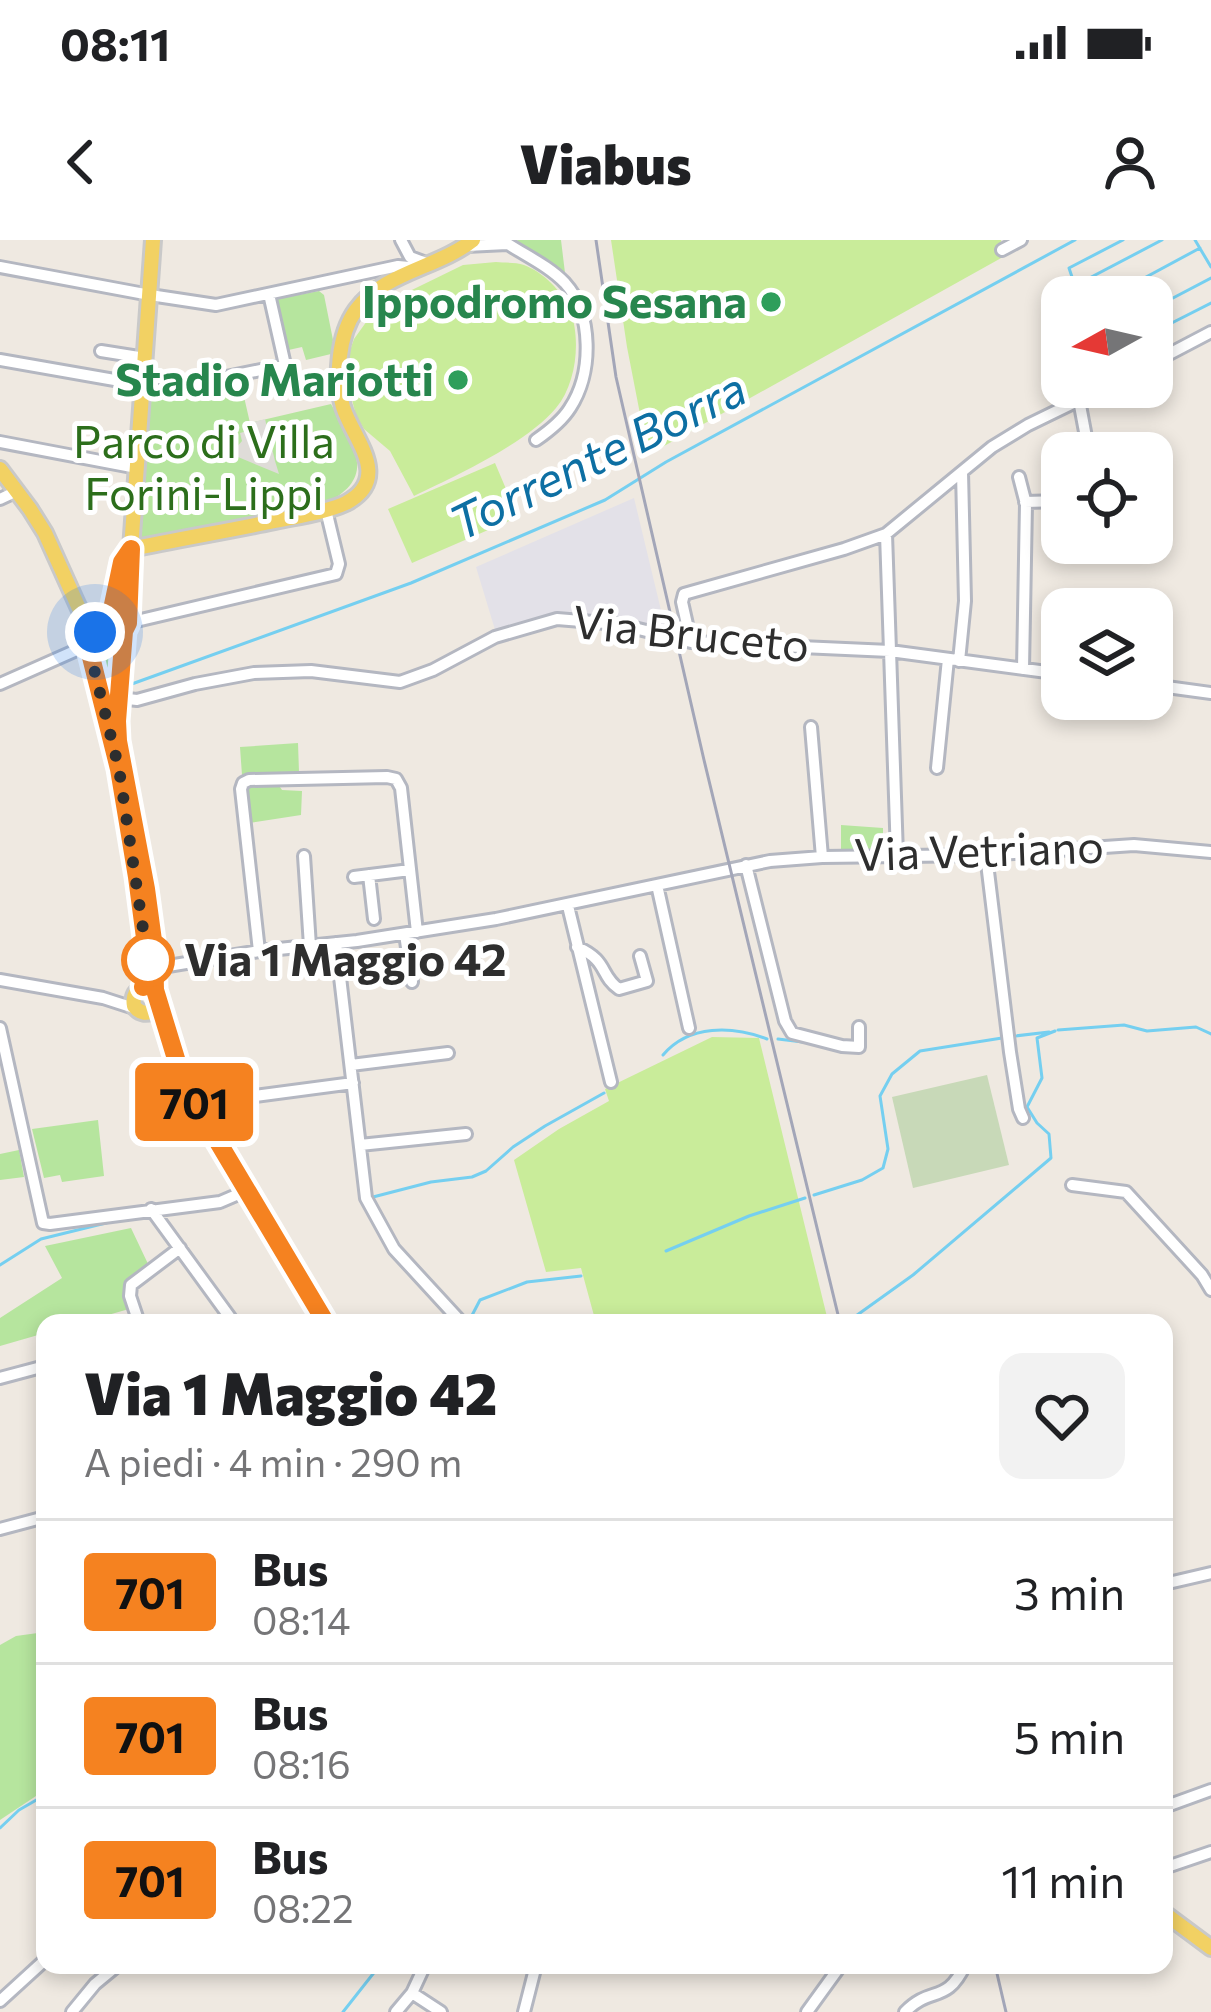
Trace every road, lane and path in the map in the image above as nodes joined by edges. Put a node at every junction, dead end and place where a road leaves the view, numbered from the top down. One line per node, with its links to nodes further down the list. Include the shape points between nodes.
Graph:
1 (153, 240): 10 (main road)
2 (400, 240): 7 (street)
3 (1021, 240): 6 (street)
4 (470, 243): 5 (street); 7 (main road)
5 (510, 244): 18 (street, via 564,282 586,342 572,405)
6 (1002, 250)
7 (424, 266): 9 (street); 28 (main road, via 366,299 345,332 341,400 368,467 357,495)
8 (0, 267): 10 (street)
9 (268, 294): 10 (street, via 216,304); 16 (street, via 285,364)
10 (150, 296): 14 (main road)
11 (1211, 332): 13 (street)
12 (101, 351): 14 (street)
13 (1173, 352)
14 (145, 358): 16 (main road)
15 (0, 360): 16 (street)
16 (143, 390): 20 (main road)
17 (1063, 408): 22 (street)
18 (536, 440)
19 (0, 442): 20 (street)
20 (137, 468): 30 (main road)
21 (0, 469): 24 (main road)
22 (962, 472): 29 (street); 37 (street, via 965,601)
23 (1019, 477): 26 (street)
24 (17, 491): 25 (street); 33 (main road, via 45,533)
25 (0, 499)
26 (1025, 502): 27 (street); 39 (street)
27 (1041, 502)
28 (326, 510): 30 (main road); 31 (street, via 339,570 329,576)
29 (886, 534): 35 (street, via 684,594); 36 (street)
30 (131, 549): 31 (main road); 32 (main road)
31 (128, 623): 34 (main road)
32 (108, 628): 33 (main road); 34 (main road)
33 (89, 640): 41 (street); 45 (main road)
34 (123, 641): 44 (main road)
35 (691, 642): 36 (street, Via Bruceto); 44 (street, Via Bruceto, via 557,619 495,637 400,682 254,673)
36 (890, 652): 37 (street, Via Bruceto); 49 (street)
37 (954, 660): 39 (street, Via Bruceto); 47 (street)
38 (0, 667): 41 (street)
39 (1023, 669): 40 (street, Via Bruceto)
40 (1041, 671)
41 (3, 683)
42 (1173, 688): 43 (street)
43 (1211, 693)
44 (119, 700): 45 (main road); 66 (main road, via 118,741)
45 (101, 702): 69 (main road, via 137,877)
46 (811, 727): 52 (street)
47 (937, 768)
48 (1211, 852): 50 (street, Via Vetriano, via 1134,845)
49 (897, 855): 50 (street, Via Vetriano); 52 (street, Via Vetriano)
50 (986, 855): 78 (street)
51 (304, 856): 62 (street)
52 (823, 856): 53 (street, Via Vetriano)
53 (746, 865): 57 (street, Via Vetriano); 70 (street, via 792,1033 860,1047)
54 (410, 870): 55 (street); 60 (street); 64 (street, via 394,778 244,782)
55 (369, 875): 56 (street); 59 (street)
56 (354, 877)
57 (657, 885): 58 (street, Via Vetriano); 72 (street)
58 (568, 906): 60 (street, Via Vetriano); 63 (street)
59 (374, 919)
60 (411, 933): 61 (street, Via Vetriano); 68 (street)
61 (336, 943): 62 (street, Via Vetriano); 74 (street)
62 (310, 946): 64 (street, Via Vetriano)
63 (578, 947): 65 (street, via 598,958 617,989 647,981); 75 (street)
64 (259, 951): 66 (street, Via Vetriano)
65 (640, 956)
66 (156, 968): 69 (main road)
67 (0, 980): 69 (street)
68 (412, 982)
69 (147, 998): 77 (main road)
70 (859, 1027)
71 (0, 1028): 84 (street, via 43,1223)
72 (688, 1028)
73 (448, 1053): 74 (street)
74 (351, 1066): 76 (street)
75 (611, 1082)
76 (353, 1083): 77 (street); 80 (street)
77 (195, 1104): 82 (main road)
78 (1023, 1118)
79 (466, 1135): 80 (street)
80 (360, 1145): 91 (street, via 365,1192 384,1234)
81 (1072, 1185): 87 (street, via 1126,1192)
82 (248, 1190): 83 (street); 85 (main road)
83 (220, 1202): 84 (street); 85 (street)
84 (151, 1209): 86 (street)
85 (260, 1211): 90 (main road)
86 (180, 1248): 88 (street, via 131,1286); 89 (street)
87 (1211, 1290)
88 (137, 1314)
89 (228, 1314)
90 (321, 1314)
91 (452, 1314)
92 (36, 1368): 93 (street)
93 (0, 1378)
94 (36, 1519): 95 (street)
95 (0, 1528)
96 (1211, 1574): 97 (street)
97 (1173, 1582)
98 (1211, 1790): 99 (street)
99 (1173, 1805)
100 (1211, 1852): 101 (street)
101 (1173, 1865)
102 (1173, 1920): 103 (main road)
103 (1211, 1948)
104 (36, 1968): 111 (street)
105 (107, 1974): 112 (street)
106 (421, 1974): 110 (street)
107 (534, 1974): 115 (street)
108 (834, 1974): 116 (street)
109 (960, 1974): 117 (street, via 946,1991)
110 (412, 1993): 113 (street); 114 (street)
111 (0, 2002)
112 (72, 2012)
113 (396, 2012)
114 (441, 2012)
115 (524, 2012)
116 (807, 2012)
117 (905, 2012)

